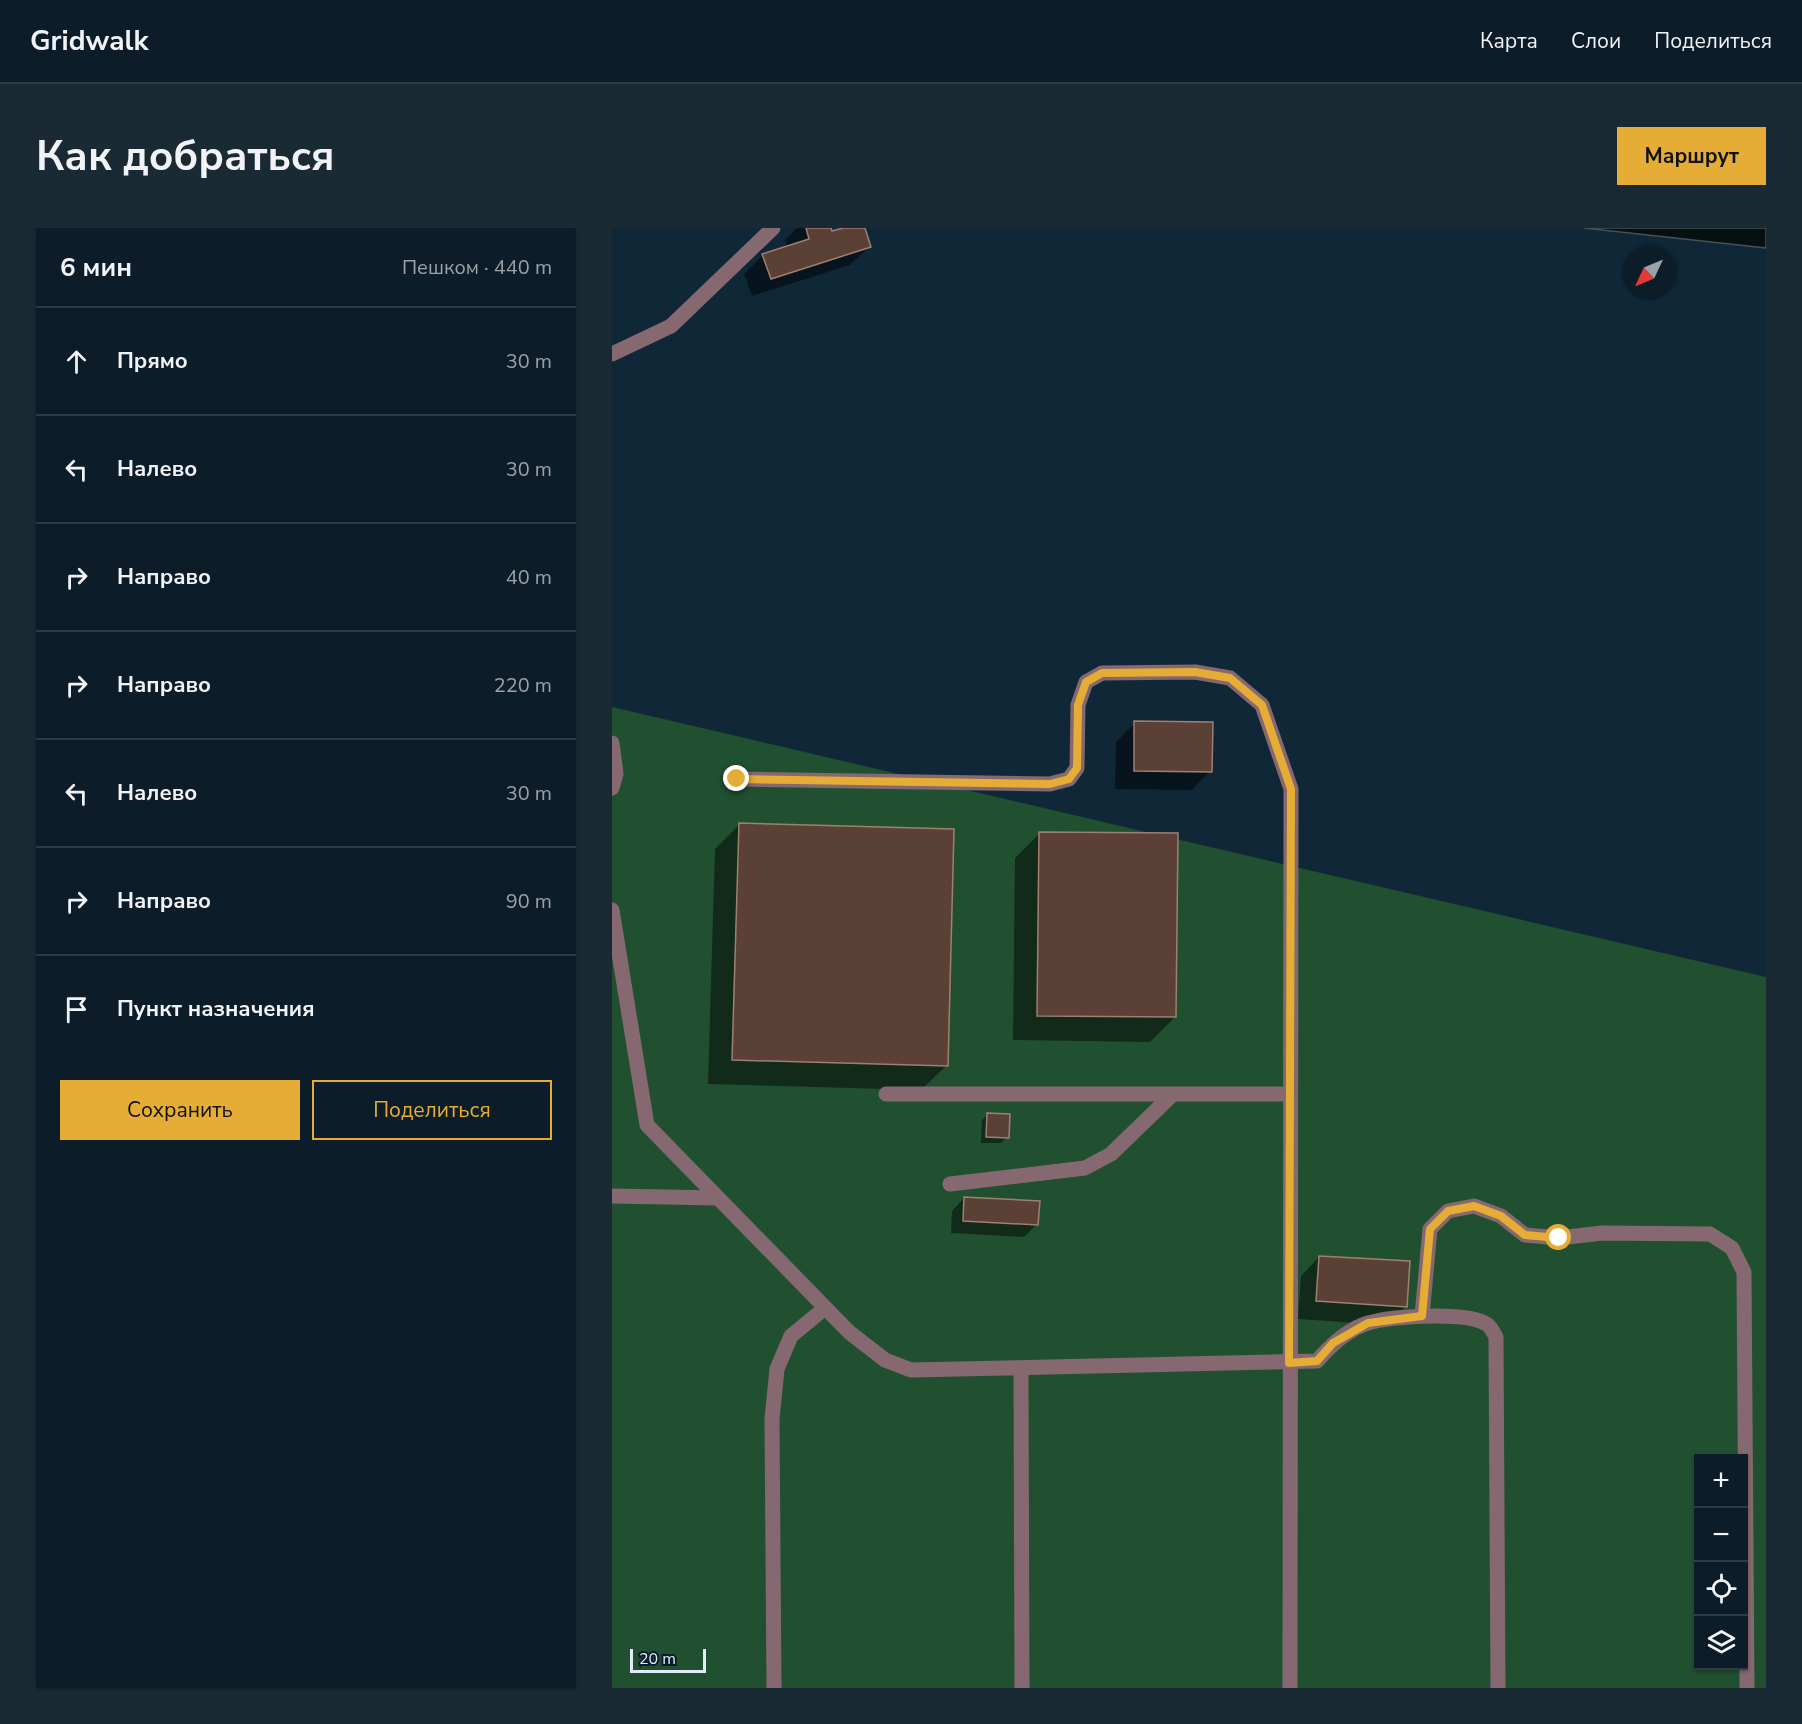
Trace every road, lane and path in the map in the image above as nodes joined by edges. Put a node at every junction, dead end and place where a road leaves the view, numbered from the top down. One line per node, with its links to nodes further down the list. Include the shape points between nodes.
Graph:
1 (773, 228): 2 (street, via 671,326)
2 (612, 354)
3 (612, 743): 5 (street, via 616,774)
4 (737, 779): 9 (street, via 1050,784 1069,779 1077,768 1078,705 1086,682 1102,673 1195,672 1230,678 1262,705 1291,789)
5 (612, 788)
6 (612, 910): 12 (street, via 647,1125)
7 (886, 1094): 8 (street)
8 (1173, 1094): 9 (street); 10 (street, via 1111,1154 1085,1168)
9 (1290, 1094): 15 (street)
10 (950, 1184)
11 (612, 1196): 12 (street)
12 (718, 1198): 13 (street)
13 (825, 1308): 16 (street, via 885,1360 911,1370); 17 (street, via 791,1336 777,1369 772,1419)
14 (1422, 1316): 15 (street, via 1368,1323 1333,1343 1317,1361); 20 (street, via 1467,1317 1488,1325 1496,1336); 21 (street, via 1430,1229 1448,1211 1474,1206 1501,1216 1525,1235 1559,1238 1602,1233 1710,1234 1732,1248 1744,1272)
15 (1289, 1363): 16 (street); 19 (street)
16 (1021, 1368): 18 (street)
17 (774, 1688)
18 (1022, 1688)
19 (1290, 1688)
20 (1498, 1688)
21 (1747, 1688)

